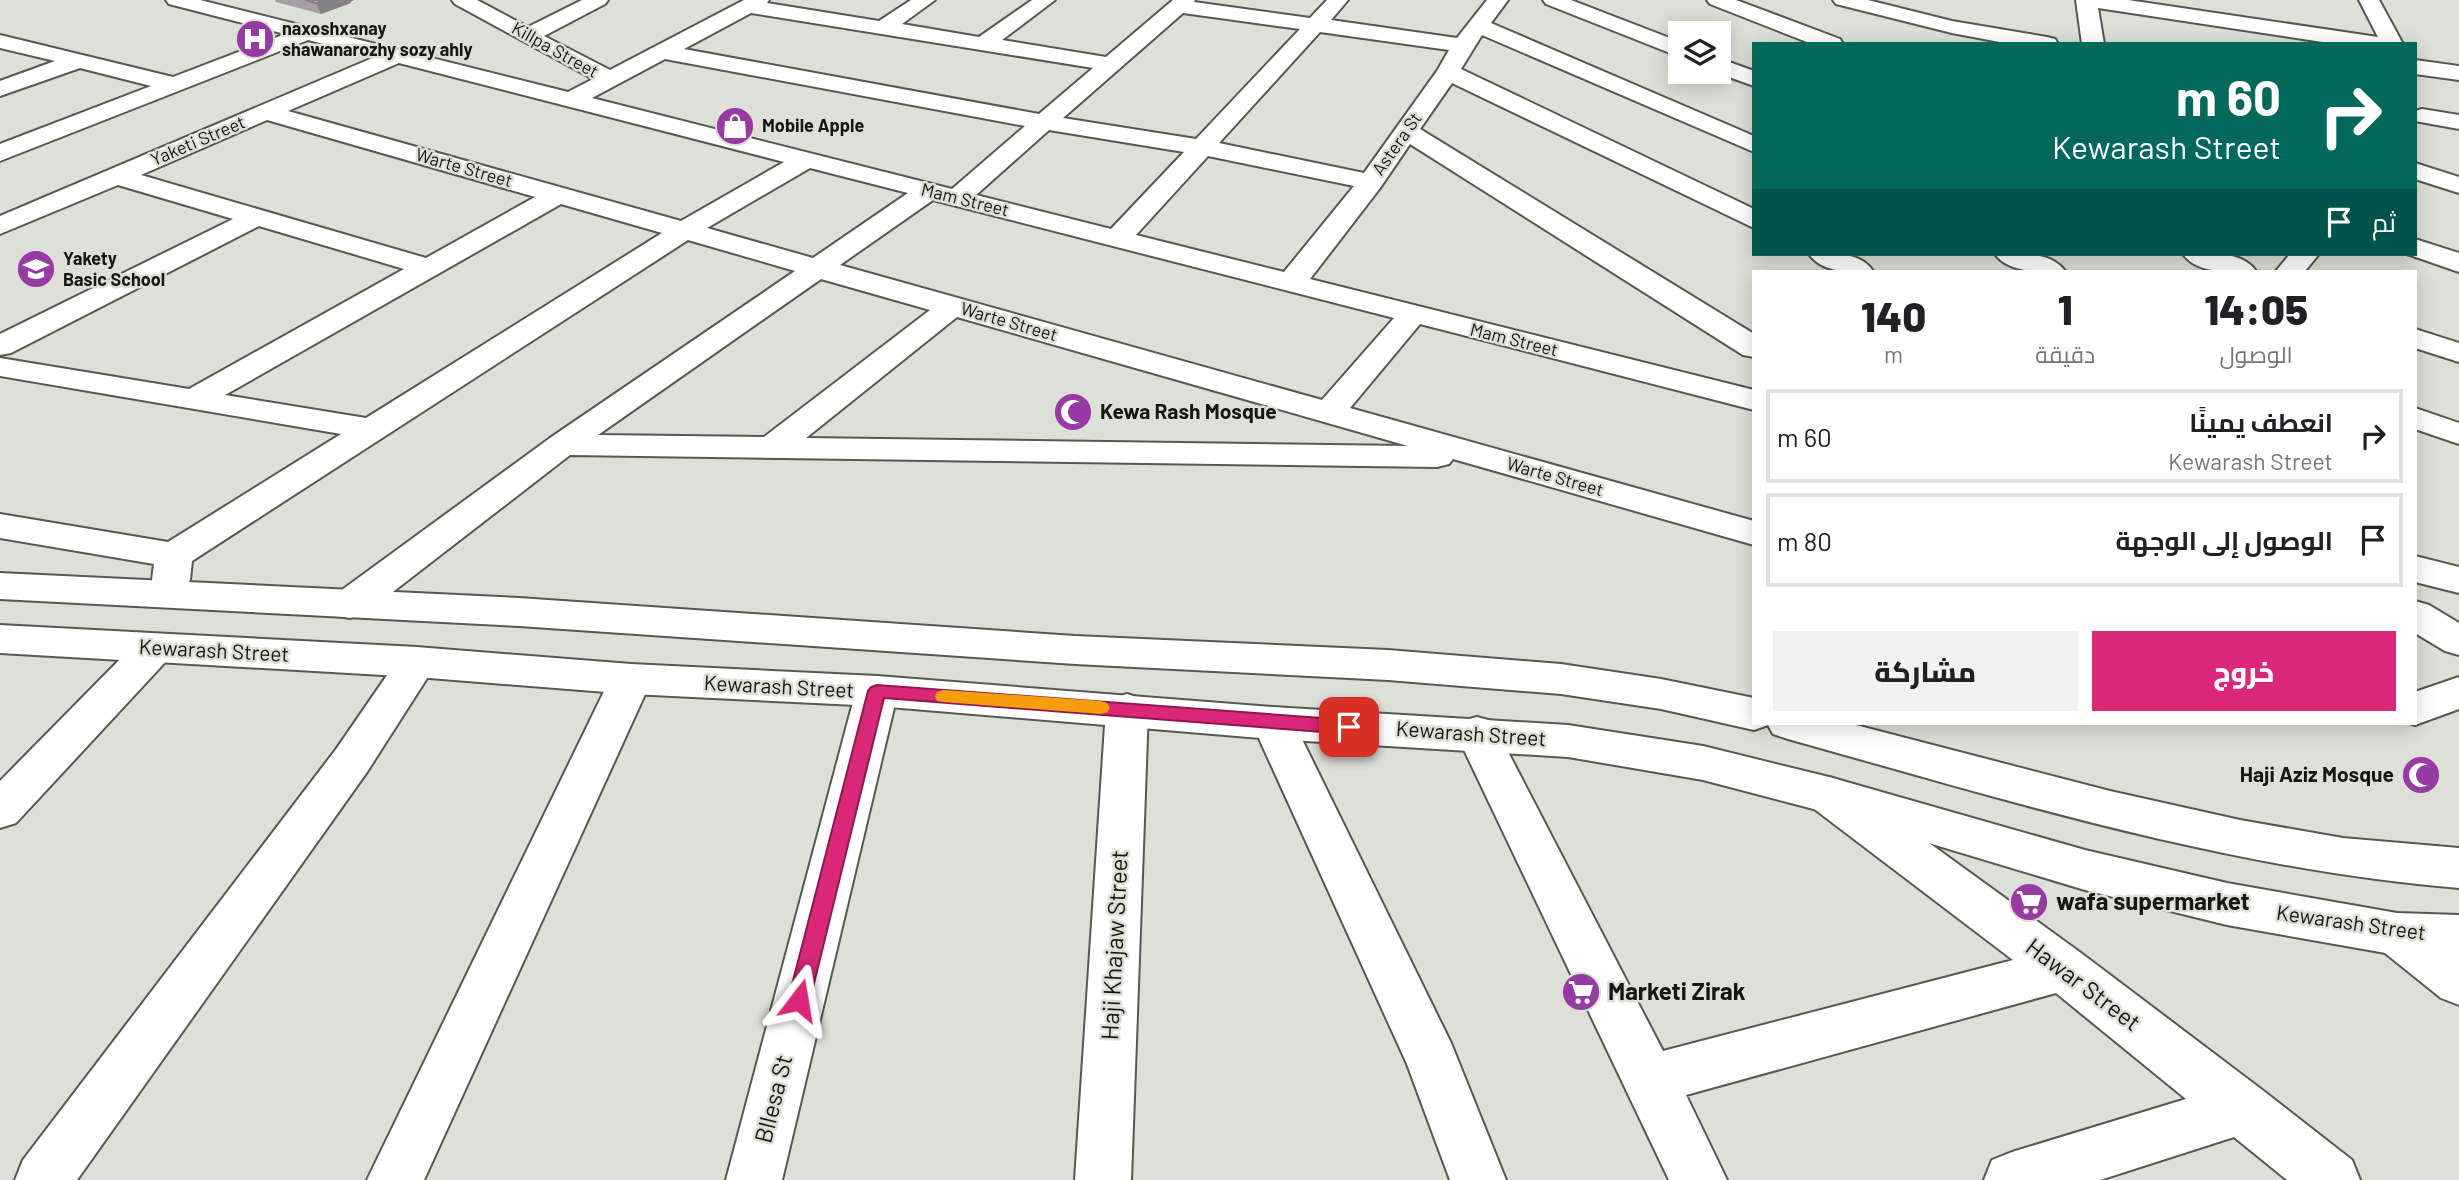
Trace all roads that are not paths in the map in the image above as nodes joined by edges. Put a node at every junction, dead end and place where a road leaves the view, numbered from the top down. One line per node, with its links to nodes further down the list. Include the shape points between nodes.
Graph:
1 (176, 0): 20 (street, Mam Street)
2 (462, 0): 21 (street, Killpa Street)
3 (598, 0): 21 (street)
4 (925, 0): 19 (street)
5 (1045, 0): 30 (street)
6 (1338, 0): 17 (street)
7 (1498, 0): 18 (street, Astera St)
8 (1553, 0): 32 (street)
9 (1717, 0): 22 (street)
10 (1843, 0): 16 (street)
11 (2087, 0): 27 (street); 28 (street)
12 (2369, 0): 29 (street)
13 (754, 3): 19 (street); 33 (street)
14 (1182, 3): 17 (street); 38 (street)
15 (1791, 9): 22 (street)
16 (1920, 9): 26 (street, via 1952,27)
17 (1316, 25): 31 (street); 54 (street)
18 (1479, 26): 31 (street, Astera St); 53 (street)
19 (882, 28): 30 (street)
20 (307, 33): 34 (street, Mam Street); 45 (street)
21 (529, 35): 44 (street, Killpa Street)
22 (1810, 35): 24 (street); 25 (street)
23 (0, 41): 36 (street)
24 (1791, 42)
25 (1827, 42)
26 (2036, 42)
27 (2093, 42)
28 (2368, 42)
29 (2391, 42)
30 (983, 44): 38 (street)
31 (1463, 45): 41 (street, Astera St)
32 (1668, 45)
33 (664, 52): 44 (street); 50 (street)
34 (397, 56): 47 (street, Mam Street); 49 (street, Yaketi Street)
35 (1752, 56): 37 (street)
36 (78, 61): 45 (street); 46 (street)
37 (1731, 62)
38 (1110, 64): 50 (street)
39 (2417, 67): 42 (street)
40 (1731, 70): 43 (street)
41 (1448, 72): 52 (street, Astera St); 64 (street)
42 (2459, 73)
43 (1752, 78)
44 (611, 80): 47 (street)
45 (176, 85): 55 (street)
46 (0, 89)
47 (571, 100): 56 (street, Mam Street)
48 (2420, 111): 51 (street)
49 (265, 112): 58 (street, Yaketi Street); 61 (street, Warte Street)
50 (1043, 122): 54 (street); 62 (street)
51 (2459, 122)
52 (1406, 131): 59 (street, Astera St); 85 (street)
53 (1752, 144)
54 (1201, 147): 59 (street); 67 (street)
55 (0, 153)
56 (806, 160): 62 (street, Mam Street); 66 (street)
57 (2417, 172): 60 (street)
58 (116, 176): 63 (street); 65 (street, Yaketi Street)
59 (1371, 182): 80 (street, Astera St)
60 (2459, 185)
61 (558, 195): 66 (street, Warte Street); 74 (street)
62 (943, 195): 67 (street, Mam Street); 75 (street)
63 (257, 217): 74 (street); 84 (street)
64 (1752, 219)
65 (0, 226)
66 (685, 230): 75 (street, Warte Street); 92 (street)
67 (1117, 239): 80 (street, Mam Street)
68 (2417, 248): 73 (street)
69 (1827, 256): 76 (street)
70 (2014, 256): 77 (street)
71 (2202, 256): 78 (street)
72 (2303, 256): 79 (street)
73 (2459, 263)
74 (428, 267): 88 (street)
75 (816, 267): 81 (street, Warte Street); 94 (street)
76 (1857, 270)
77 (2049, 270)
78 (2239, 270)
79 (2291, 270)
80 (1291, 283): 82 (street, Mam Street)
81 (953, 306): 90 (street, Warte Street); 95 (street)
82 (1413, 314): 89 (street, Mam Street); 90 (street)
83 (2417, 339): 86 (street)
84 (0, 346)
85 (1752, 347)
86 (2459, 353)
87 (0, 367): 88 (street)
88 (194, 399): 92 (street)
89 (1752, 399)
90 (1328, 413): 96 (street, Warte Street)
91 (2417, 419): 93 (street)
92 (373, 429): 99 (street)
93 (2459, 434)
94 (562, 445): 95 (street); 105 (street)
95 (772, 448): 96 (street)
96 (1488, 458): 98 (street, Warte Street)
97 (0, 526): 99 (street)
98 (1752, 532)
99 (174, 555): 103 (street)
100 (2417, 570): 101 (street)
101 (2459, 580)
102 (0, 586): 103 (street)
103 (169, 596): 104 (street)
104 (286, 601): 105 (street); 111 (street)
105 (349, 605): 106 (street)
106 (519, 612): 113 (street); 119 (street, via 1561,679)
107 (2417, 615): 109 (street)
108 (0, 639): 110 (street, Kewarash Street)
109 (2459, 641)
110 (155, 648): 111 (street, Kewarash Street); 124 (street)
111 (242, 652): 112 (street, Kewarash Street)
112 (416, 662): 113 (street, Kewarash Street); 132 (street, via 344,771)
113 (479, 667): 114 (street, Kewarash Street)
114 (631, 679): 115 (street, Kewarash Street); 133 (street)
115 (877, 691): 118 (street, Kewarash Street); 134 (street, Bllesa St)
116 (2459, 692): 117 (street)
117 (2417, 708)
118 (1127, 710): 120 (street, Kewarash Street); 135 (street, ‌Haji Khajaw Street)
119 (1752, 714)
120 (1273, 723): 122 (street, Kewarash Street); 136 (street, via 1432,1061)
121 (1795, 725): 125 (street, via 2180,825 2307,851)
122 (1477, 733): 123 (street, Kewarash Street, via 1631,749 1703,762); 130 (street)
123 (1829, 795): 126 (street, Kewarash Street, via 2085,870 2227,904); 128 (street, Hawar Street)
124 (0, 810)
125 (2459, 868)
126 (2397, 934): 127 (street, Kewarash Street); 129 (street)
127 (2459, 936)
128 (2063, 969): 130 (street); 131 (street, Hawar Street)
129 (2459, 982)
130 (1649, 1080): 137 (street)
131 (2242, 1108): 138 (street); 139 (street, Hawar Street)
132 (43, 1180)
133 (395, 1180)
134 (754, 1180)
135 (1103, 1180)
136 (1478, 1180)
137 (1699, 1180)
138 (2012, 1180)
139 (2332, 1180)

